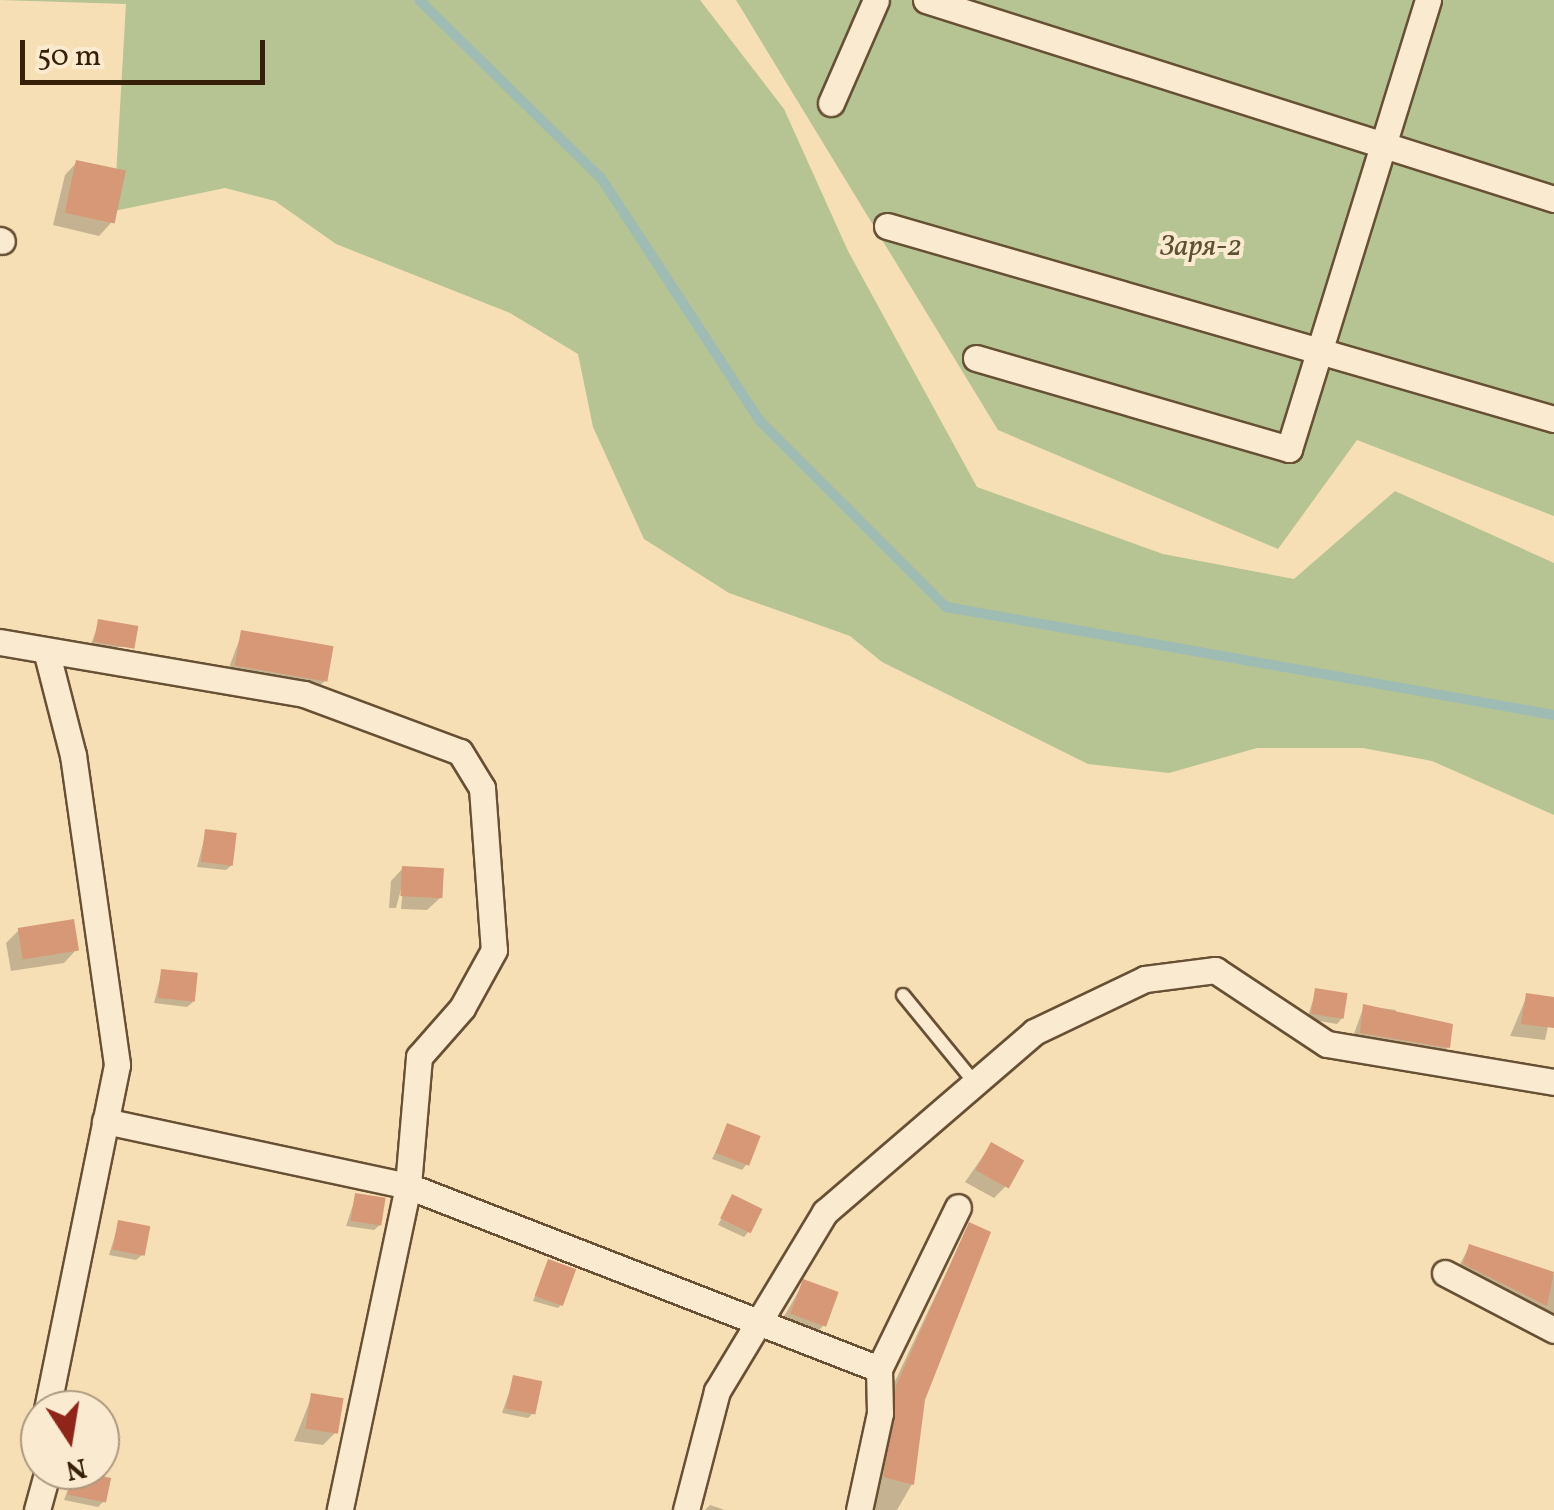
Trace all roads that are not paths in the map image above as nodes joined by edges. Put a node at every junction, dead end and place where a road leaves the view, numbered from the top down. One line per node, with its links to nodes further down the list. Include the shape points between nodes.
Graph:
1 (876, 0): 4 (street)
2 (926, 0): 5 (street)
3 (1428, 0): 5 (street)
4 (831, 103)
5 (1382, 142): 6 (street); 8 (street)
6 (1554, 199)
7 (887, 226): 8 (street)
8 (1319, 348): 9 (street, via 1289,449); 10 (street)
9 (976, 358)
10 (1554, 420)
11 (0, 642): 12 (street)
12 (47, 654): 16 (street, via 73,755 109,994 117,1065); 17 (street, via 304,694 460,752 482,788 494,950 462,1008 419,1057)
13 (903, 996): 15 (lane)
14 (1554, 1082): 15 (street, via 1327,1044 1216,970 1145,979 1034,1032)
15 (975, 1083): 20 (street, via 824,1212)
16 (105, 1121): 17 (street); 23 (street)
17 (408, 1186): 20 (street, via 722,1303); 24 (street)
18 (958, 1206): 22 (street)
19 (1445, 1273): 21 (street)
20 (756, 1325): 22 (street); 25 (street, via 717,1391)
21 (1554, 1330)
22 (879, 1369): 26 (street, via 880,1413)
23 (51, 1390)
24 (340, 1510)
25 (686, 1510)
26 (859, 1510)

